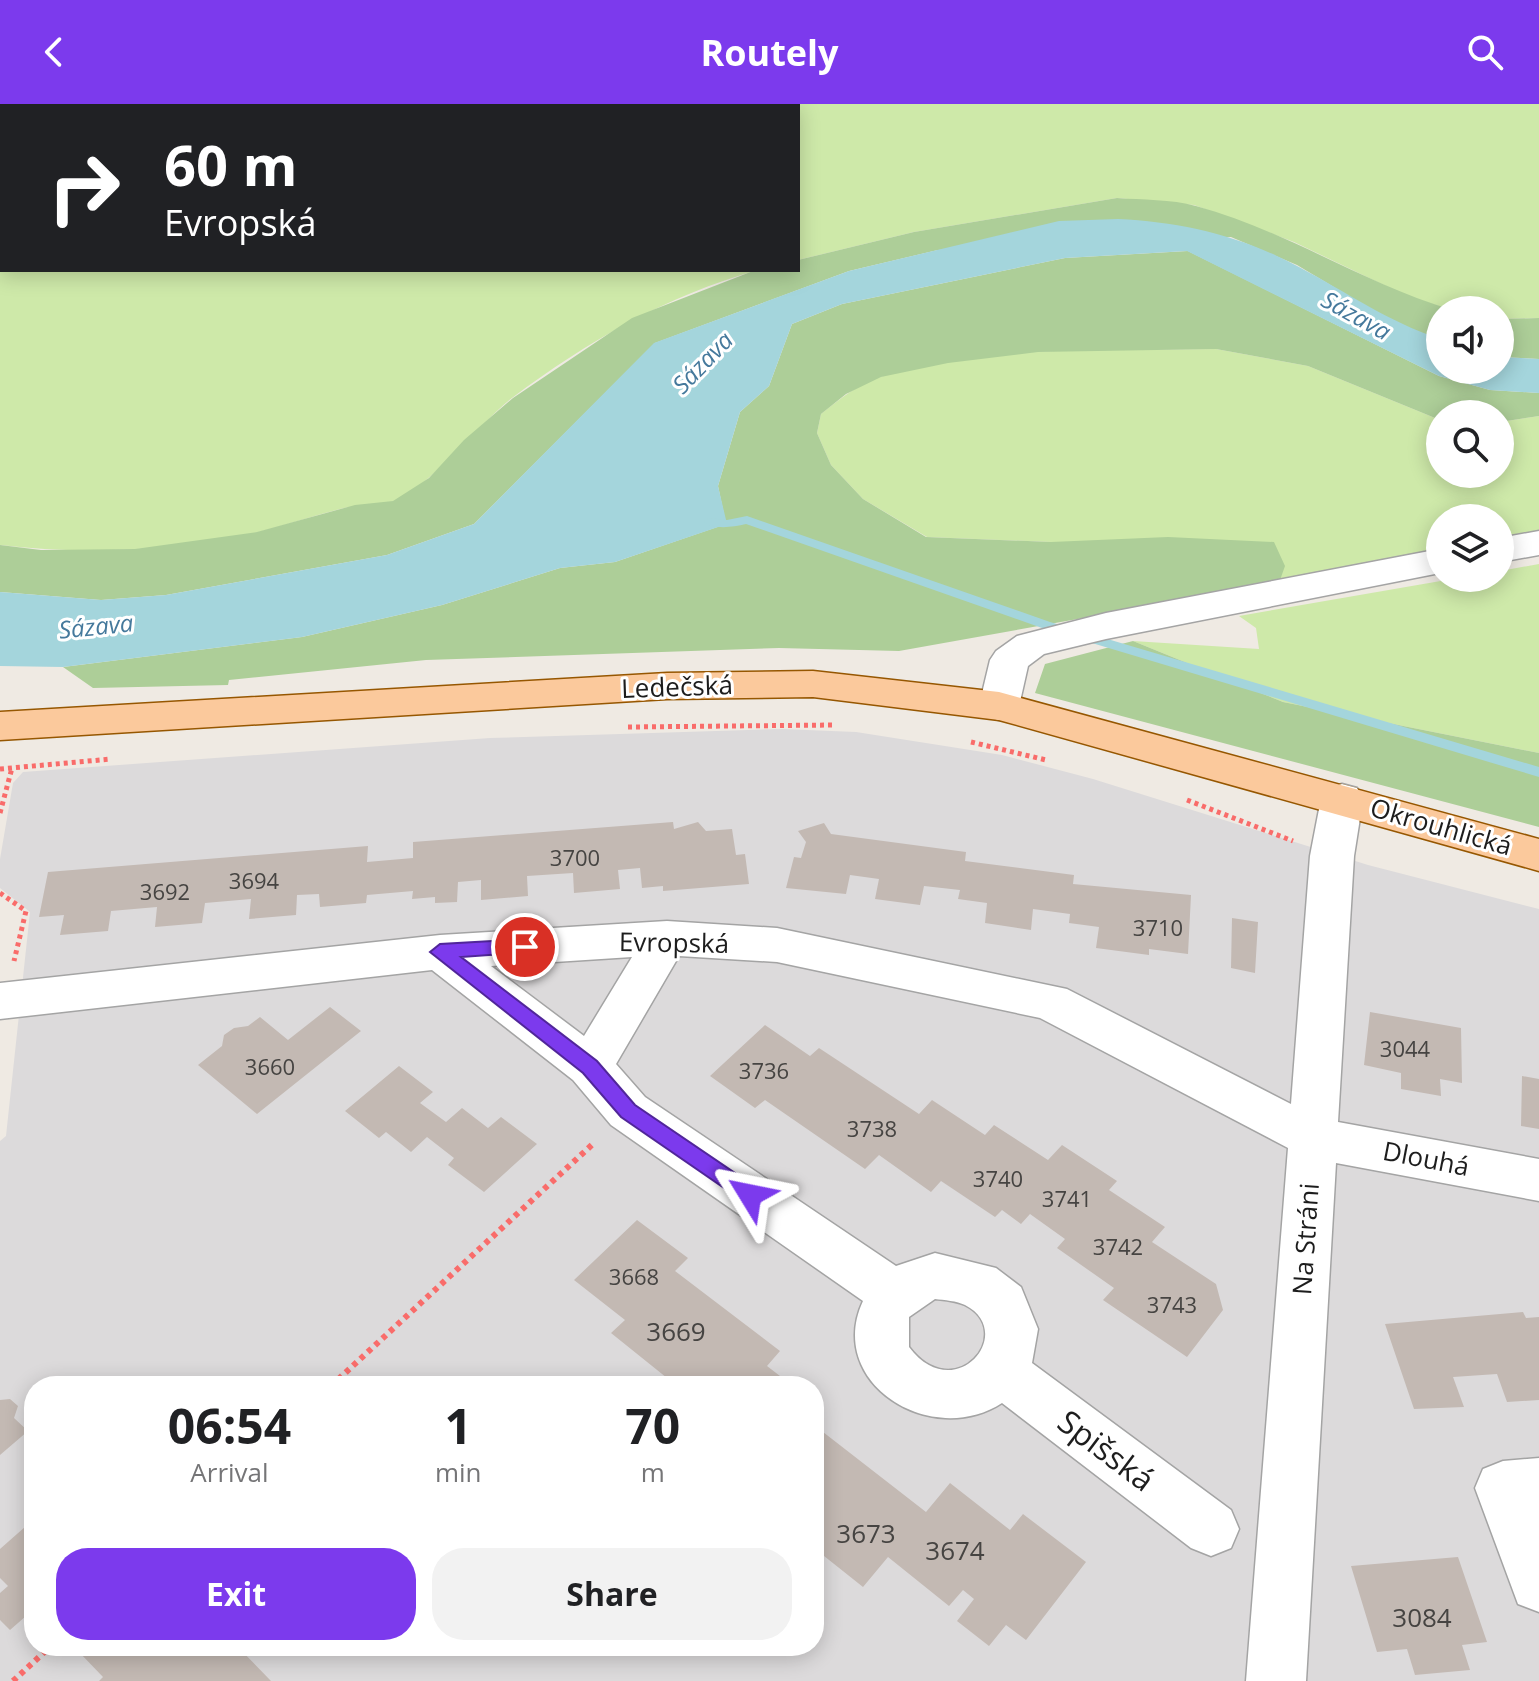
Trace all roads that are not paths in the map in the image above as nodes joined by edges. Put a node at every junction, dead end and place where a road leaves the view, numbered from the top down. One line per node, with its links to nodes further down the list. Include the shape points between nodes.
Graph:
1 (1539, 543): 2 (street)
2 (1514, 547)
3 (1426, 564): 4 (street, via 1031,645 1010,660)
4 (999, 706): 5 (main road, Ledečská, via 813,684 667,686); 6 (main road, Ledečská)
5 (0, 726)
6 (1342, 799): 7 (main road, Okrouhlická); 12 (street, Na Stráni, via 1332,856)
7 (1539, 855)
8 (667, 938): 9 (street, Evropská); 11 (street); 12 (street, Evropská, via 777,945 1051,1002)
9 (440, 952): 10 (street, Evropská); 11 (street)
10 (2, 1001)
11 (590, 1067): 14 (street, via 628,1111)
12 (1313, 1138): 13 (street, Dlouhá); 19 (street, Na Stráni)
13 (1539, 1180)
14 (896, 1295): 15 (street, via 935,1276 966,1280 993,1295 1013,1332); 15 (street, via 882,1316 880,1341 900,1376 924,1391 953,1395 980,1389)
15 (1002, 1372): 17 (street, Spišská)
16 (1539, 1484): 18 (street, via 1503,1488)
17 (1211, 1529)
18 (1539, 1584)
19 (1276, 1681)

